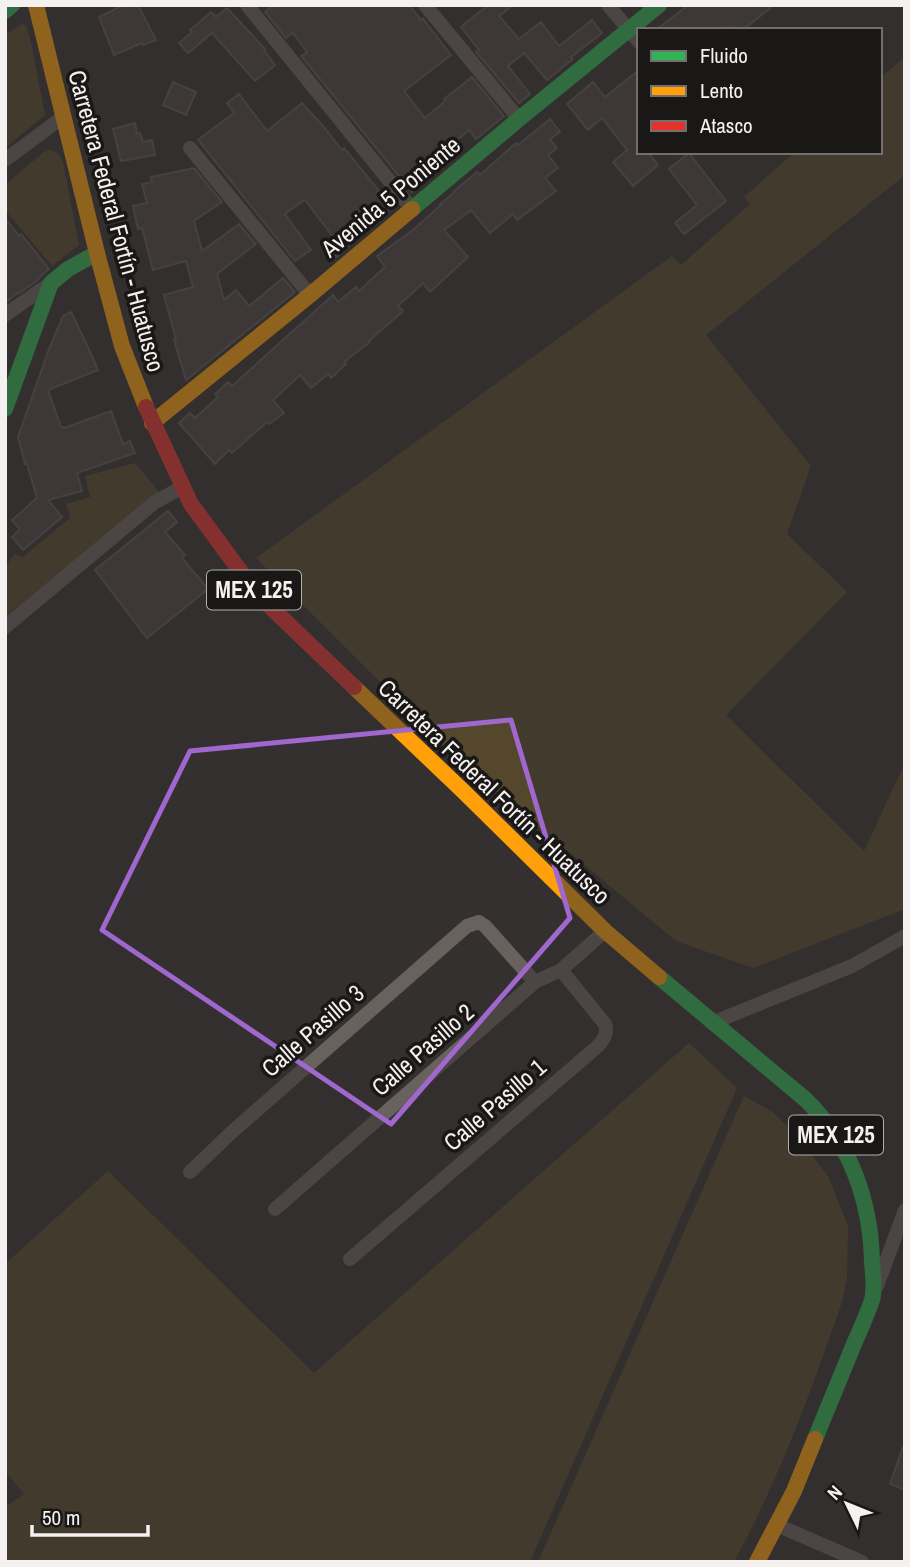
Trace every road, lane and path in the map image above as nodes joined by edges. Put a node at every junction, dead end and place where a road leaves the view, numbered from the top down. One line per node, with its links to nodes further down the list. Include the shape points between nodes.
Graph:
1 (12, 5): 7 (main road)
2 (36, 5): 10 (main road, Carretera Federal Fortín - Huatusco / MEX 125)
3 (247, 5): 14 (street)
4 (425, 5): 11 (street)
5 (608, 5): 9 (street)
6 (659, 5): 8 (main road, Avenida 5 Poniente)
7 (5, 10)
8 (640, 28)
9 (634, 36): 11 (main road, Avenida 5 Poniente)
10 (63, 117): 13 (street); 15 (main road, Carretera Federal Fortín - Huatusco / MEX 125)
11 (519, 120): 14 (main road, Avenida 5 Poniente)
12 (190, 148): 17 (street)
13 (5, 160)
14 (413, 210): 17 (main road, Avenida 5 Poniente)
15 (97, 253): 16 (main road); 20 (main road, Carretera Federal Fortín - Huatusco / MEX 125, via 122,346)
16 (51, 283): 18 (street); 19 (main road)
17 (310, 295): 20 (main road, Avenida 5 Poniente)
18 (5, 315)
19 (5, 409)
20 (152, 423): 21 (main road, Carretera Federal Fortín - Huatusco / MEX 125)
21 (183, 487): 22 (street, via 155,502); 23 (main road, Carretera Federal Fortín - Huatusco / MEX 125, via 257,594)
22 (5, 627)
23 (605, 931): 25 (street, Calle Pasillo 2); 27 (main road, Carretera Federal Fortín - Huatusco / MEX 125)
24 (905, 936): 27 (street, via 852,966)
25 (561, 970): 26 (street, Calle Pasillo 2); 31 (street, Calle Pasillo 1, via 605,1024 604,1039)
26 (536, 982): 28 (street, Calle Pasillo 3, via 485,926 480,922 467,926); 29 (street, Calle Pasillo 2)
27 (712, 1023): 32 (main road, Carretera Federal Fortín - Huatusco / MEX 125, via 822,1115 849,1158 868,1217)
28 (190, 1172)
29 (275, 1209)
30 (905, 1210): 32 (street)
31 (350, 1259)
32 (873, 1297): 33 (main road, Carretera Federal Fortín - Huatusco / MEX 125)
33 (777, 1525): 34 (main road, Carretera Federal Fortín - Huatusco / MEX 125); 35 (street)
34 (757, 1562)
35 (862, 1562)

